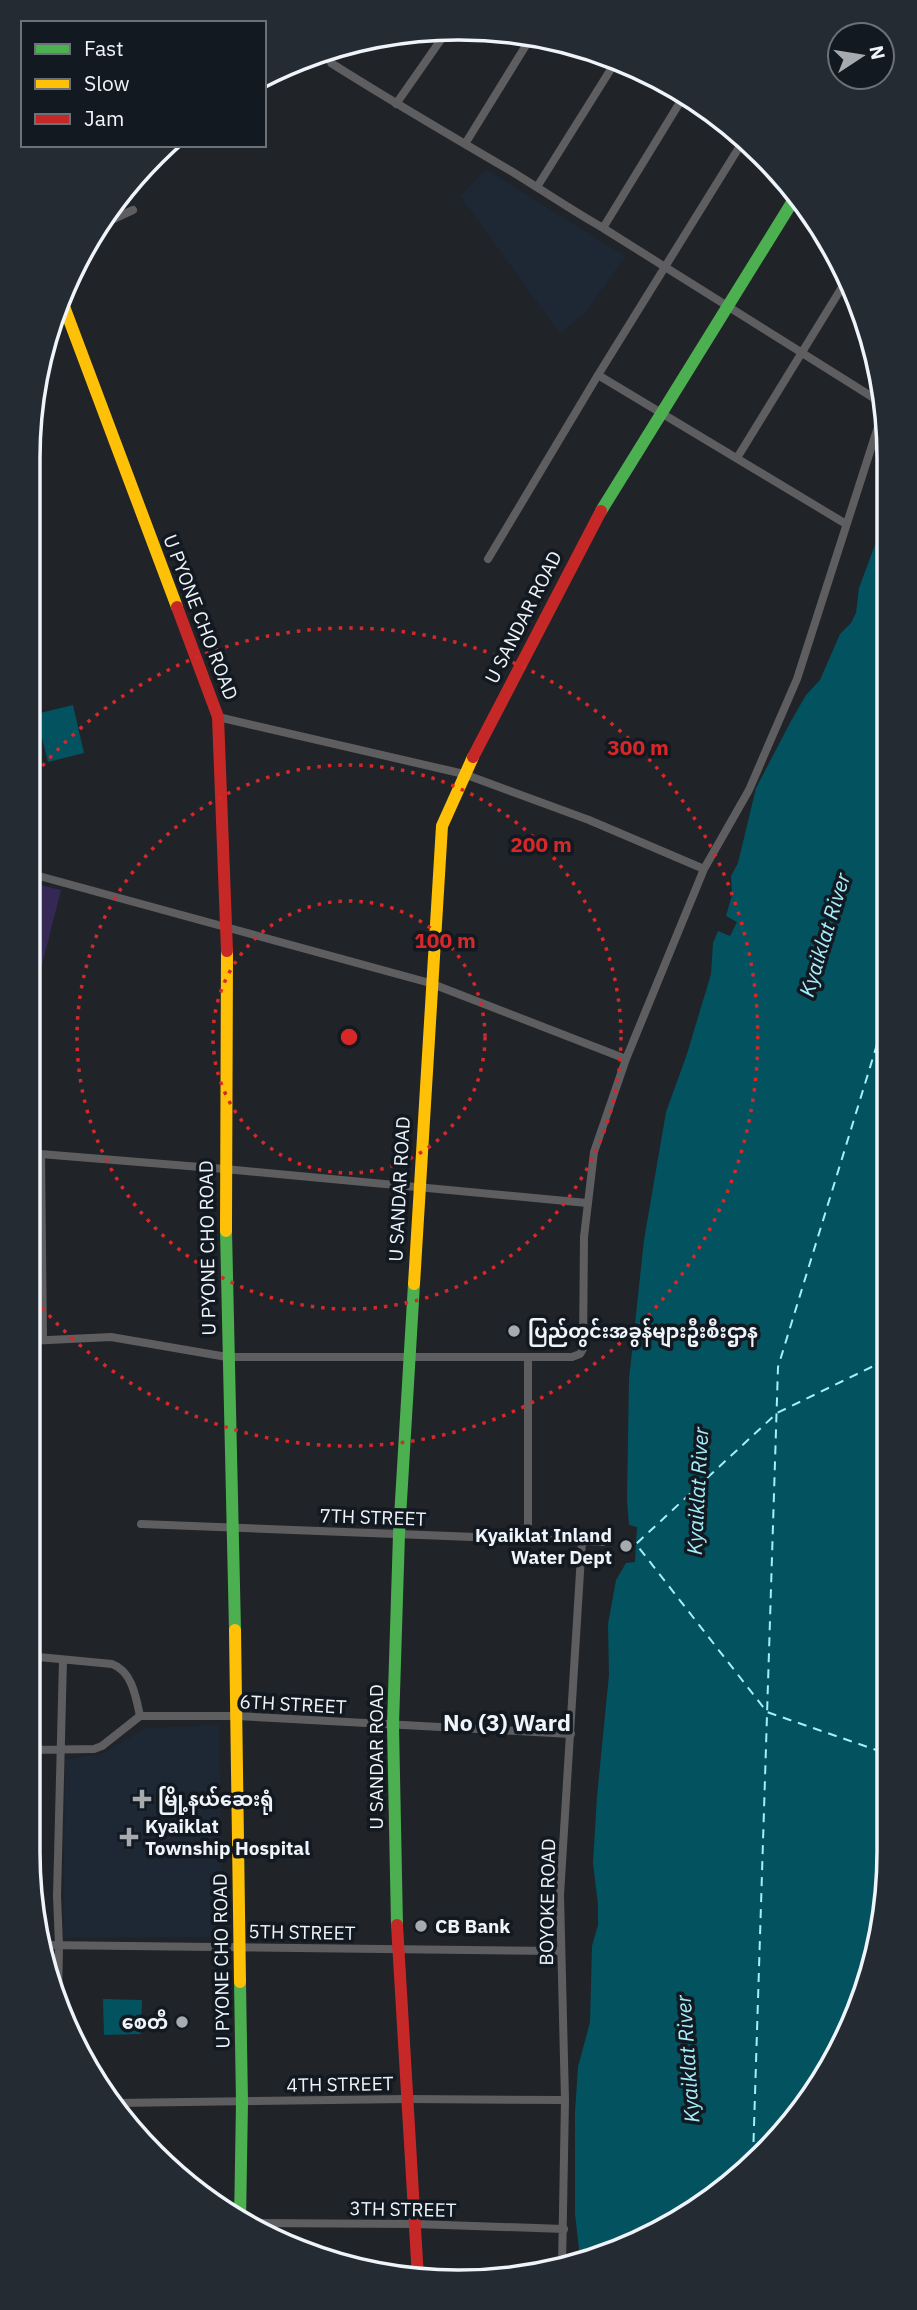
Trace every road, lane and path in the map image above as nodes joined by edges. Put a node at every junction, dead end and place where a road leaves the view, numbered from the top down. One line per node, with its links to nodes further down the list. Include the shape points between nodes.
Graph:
1 (440, 41): 6 (street)
2 (526, 46): 7 (street)
3 (331, 60): 6 (street)
4 (611, 69): 9 (street)
5 (679, 103): 13 (street)
6 (397, 104): 7 (street)
7 (465, 144): 9 (street)
8 (739, 148): 14 (street)
9 (537, 187): 13 (street)
10 (791, 205): 16 (main road, U SANDAR ROAD)
11 (133, 210): 12 (street)
12 (117, 217)
13 (603, 228): 14 (street)
14 (666, 268): 16 (street); 19 (street)
15 (841, 289): 18 (street)
16 (726, 307): 18 (street); 21 (main road, U SANDAR ROAD)
17 (66, 313): 26 (main road, U PYONE CHO ROAD)
18 (800, 354): 20 (street); 23 (street)
19 (598, 375): 21 (street); 25 (street)
20 (872, 397)
21 (661, 415): 23 (street); 27 (main road, U SANDAR ROAD, via 595,520)
22 (876, 432): 24 (street)
23 (737, 458): 24 (street)
24 (846, 524): 28 (street, via 797,679 749,790)
25 (488, 559)
26 (218, 717): 27 (street); 30 (main road, U PYONE CHO ROAD)
27 (464, 774): 28 (street); 31 (main road, U SANDAR ROAD, via 442,825)
28 (704, 869): 32 (street)
29 (40, 876): 30 (street)
30 (227, 926): 31 (street); 34 (main road, U PYONE CHO ROAD)
31 (430, 983): 32 (street); 35 (main road, U SANDAR ROAD)
32 (626, 1059): 36 (street, via 594,1152)
33 (41, 1154): 34 (street); 38 (street)
34 (225, 1169): 35 (street); 39 (main road, U PYONE CHO ROAD)
35 (419, 1189): 36 (street); 40 (main road, U SANDAR ROAD)
36 (587, 1203): 41 (street, via 582,1352 576,1357)
37 (40, 1340): 38 (street)
38 (43, 1340): 39 (street, via 111,1337)
39 (227, 1357): 40 (street); 43 (main road, U PYONE CHO ROAD)
40 (409, 1357): 41 (street); 44 (main road, U SANDAR ROAD)
41 (528, 1357): 45 (street)
42 (141, 1524): 43 (street, 7TH STREET)
43 (233, 1527): 44 (street, 7TH STREET); 51 (main road, U PYONE CHO ROAD)
44 (399, 1534): 45 (street, 7TH STREET); 52 (main road, U SANDAR ROAD)
45 (528, 1538): 46 (street, 7TH STREET)
46 (582, 1541): 47 (street, 7TH STREET); 53 (street, BOYOKE ROAD)
47 (603, 1542)
48 (40, 1657): 49 (street)
49 (63, 1660): 50 (street, via 120,1667 129,1678); 55 (street)
50 (140, 1716): 51 (street, 6TH STREET); 55 (street, via 99,1747)
51 (237, 1716): 52 (street, 6TH STREET); 58 (main road, U PYONE CHO ROAD)
52 (393, 1725): 53 (street, 6TH STREET); 59 (main road, U SANDAR ROAD)
53 (571, 1734): 60 (street, BOYOKE ROAD)
54 (40, 1750): 55 (street)
55 (60, 1750): 57 (street)
56 (51, 1945): 57 (street, 5TH STREET)
57 (59, 1945): 58 (street, 5TH STREET); 61 (street)
58 (239, 1947): 59 (street, 5TH STREET); 64 (main road, U PYONE CHO ROAD)
59 (398, 1948): 60 (street, 5TH STREET); 62 (main road, U SANDAR ROAD)
60 (560, 1951): 63 (street, BOYOKE ROAD)
61 (59, 1973)
62 (406, 2099): 63 (street, 4TH STREET); 64 (street, 4TH STREET); 68 (main road, U SANDAR ROAD)
63 (565, 2100): 69 (street, BOYOKE ROAD)
64 (242, 2102): 65 (street, 4TH STREET); 66 (main road, U PYONE CHO ROAD)
65 (125, 2103)
66 (241, 2209)
67 (265, 2222): 68 (street, 3TH STREET)
68 (415, 2224): 69 (street, 3TH STREET); 71 (main road, U SANDAR ROAD)
69 (564, 2229): 70 (street, BOYOKE ROAD)
70 (563, 2256)
71 (417, 2267)

